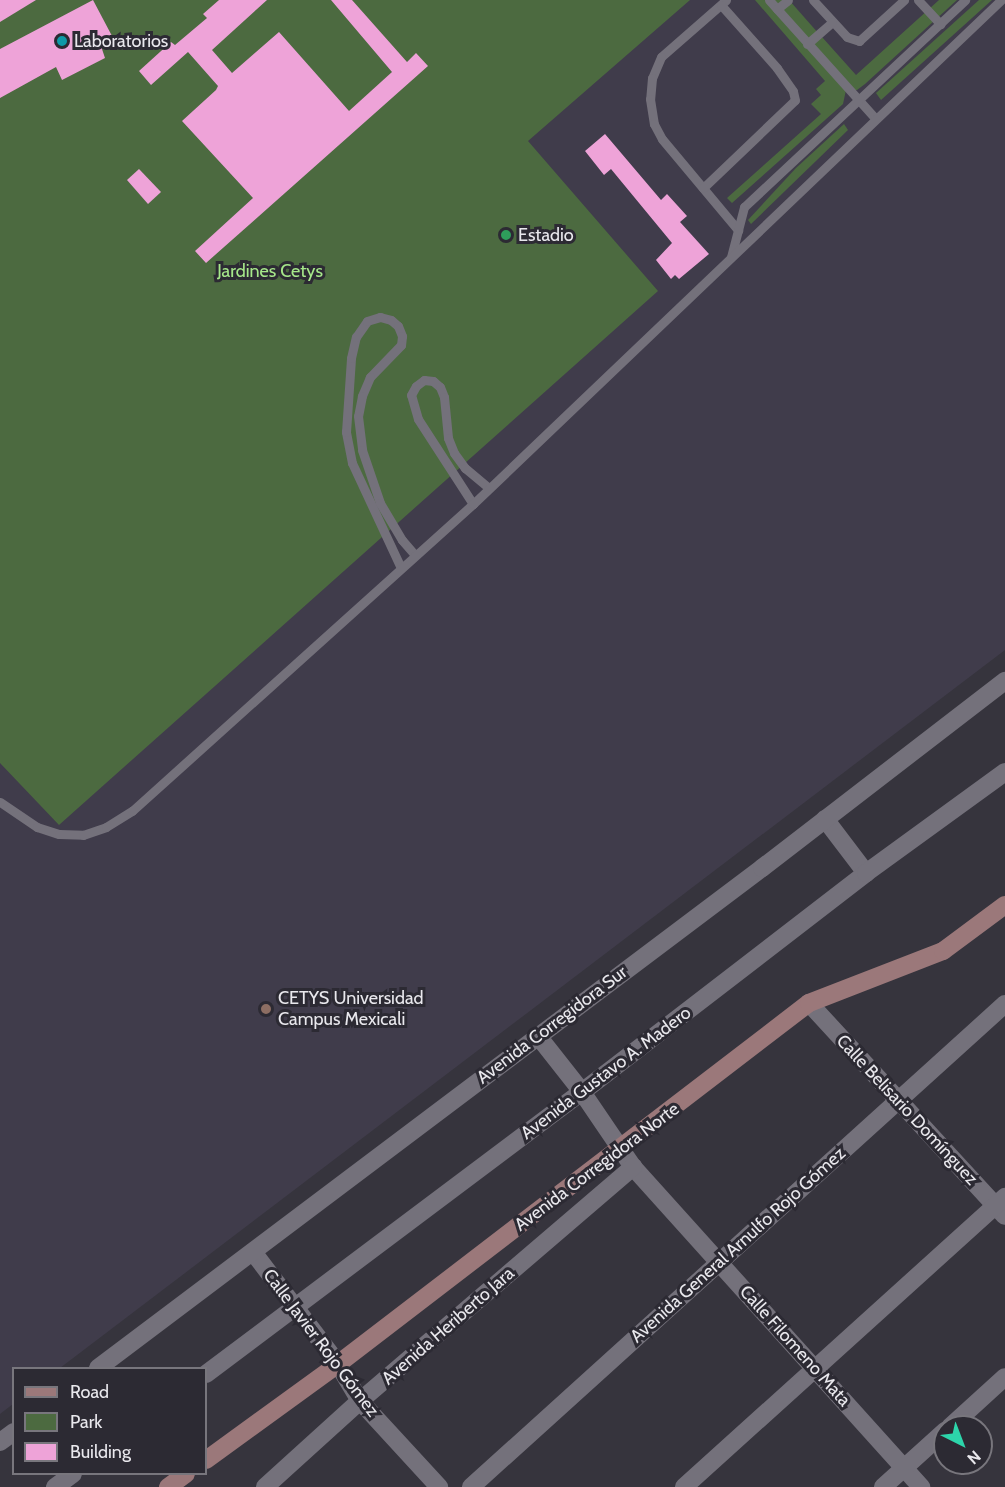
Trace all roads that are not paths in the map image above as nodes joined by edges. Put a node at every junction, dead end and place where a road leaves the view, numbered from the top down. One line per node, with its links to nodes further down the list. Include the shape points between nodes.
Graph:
1 (769, 0): 9 (lane)
2 (788, 0): 9 (lane)
3 (813, 0): 10 (lane)
4 (904, 0): 10 (lane, via 859,41 847,38)
5 (918, 0): 11 (lane)
6 (965, 0): 11 (lane)
7 (1001, 0): 14 (lane)
8 (723, 2): 15 (lane, via 661,57 650,91 658,131); 15 (lane, via 777,68 795,100)
9 (777, 9): 12 (lane)
10 (832, 22): 12 (lane)
11 (940, 24): 13 (lane)
12 (807, 44): 13 (lane)
13 (856, 100): 14 (lane); 16 (lane, via 744,207)
14 (875, 118): 17 (lane)
15 (703, 188): 16 (lane)
16 (736, 228): 17 (lane); 18 (lane)
17 (746, 242): 18 (lane)
18 (731, 257): 19 (lane)
19 (489, 488): 20 (lane); 20 (lane, via 454,453 440,387 424,380 411,395 418,419)
20 (473, 504): 21 (lane)
21 (415, 555): 22 (lane); 22 (lane, via 384,510 362,450 358,416 362,396 370,377 401,345 398,326 380,317 367,321 356,337 346,432 352,463)
22 (401, 568): 25 (lane, via 155,792 106,827 83,835 59,834 37,827)
23 (1005, 681): 26 (street, Avenida Corregidora Sur)
24 (1005, 772): 27 (street, Avenida Gustavo A. Madero)
25 (0, 802)
26 (825, 819): 27 (street); 31 (street, Avenida Corregidora Sur)
27 (866, 873): 32 (street, Avenida Gustavo A. Madero)
28 (1005, 905): 29 (street, Avenida Corregidora Norte, via 943,951)
29 (809, 1003): 33 (street, Calle Belisario Domínguez); 34 (street, Avenida Corregidora Norte)
30 (1005, 1004): 33 (street, Avenida General Arnulfo Rojo Gómez)
31 (538, 1036): 32 (street, Calle Filomeno Mata); 37 (street, Avenida Corregidora Sur)
32 (582, 1092): 34 (street, Calle Filomeno Mata); 39 (street, Avenida Gustavo A. Madero)
33 (898, 1100): 36 (street, Calle Belisario Domínguez); 38 (street, Avenida General Arnulfo Rojo Gómez)
34 (621, 1149): 35 (street, Calle Filomeno Mata); 40 (street, Avenida Corregidora Norte)
35 (633, 1167): 38 (street, Calle Filomeno Mata); 45 (street, Avenida Heriberto Jara)
36 (1002, 1206): 42 (street)
37 (253, 1252): 39 (street, Calle Javier Rojo Gómez); 41 (street, Avenida Corregidora Sur)
38 (719, 1262): 42 (street, Calle Filomeno Mata); 56 (street, Avenida General Arnulfo Rojo Gómez)
39 (294, 1307): 40 (street, Calle Javier Rojo Gómez); 43 (street, Avenida Gustavo A. Madero)
40 (338, 1364): 45 (street, Calle Javier Rojo Gómez); 48 (street, Avenida Corregidora Norte)
41 (99, 1367)
42 (816, 1368): 49 (street, Calle Filomeno Mata); 57 (street)
43 (207, 1373)
44 (1005, 1377): 46 (street)
45 (360, 1401): 54 (street, Avenida Heriberto Jara); 55 (street, Calle Javier Rojo Gómez)
46 (963, 1415)
47 (933, 1442): 49 (street)
48 (207, 1459)
49 (904, 1468): 58 (street); 59 (street, Calle Filomeno Mata)
50 (70, 1475): 52 (street)
51 (183, 1475): 53 (street)
52 (55, 1487)
53 (168, 1487)
54 (266, 1487)
55 (439, 1487)
56 (471, 1487)
57 (684, 1487)
58 (883, 1487)
59 (921, 1487)

